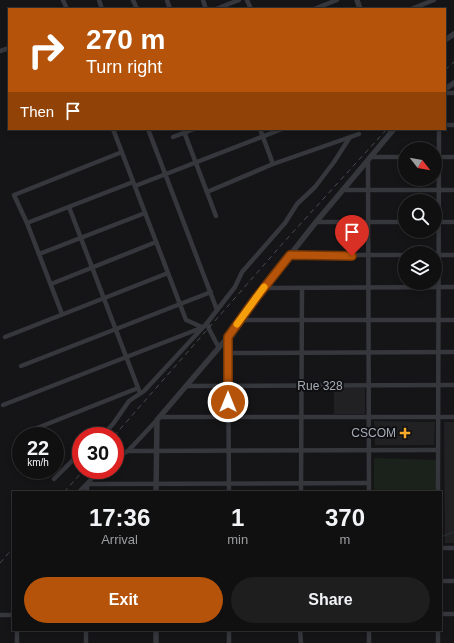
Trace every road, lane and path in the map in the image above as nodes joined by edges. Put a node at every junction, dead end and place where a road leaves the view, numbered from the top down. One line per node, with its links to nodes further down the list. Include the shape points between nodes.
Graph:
1 (239, 0): 4 (street)
2 (337, 0): 5 (street)
3 (434, 0): 6 (street)
4 (219, 8)
5 (317, 8)
6 (414, 8)
7 (113, 130): 19 (street)
8 (148, 130): 26 (street)
9 (260, 130): 16 (street)
10 (280, 130): 16 (street)
11 (393, 130): 23 (street)
12 (439, 130): 18 (street)
13 (184, 131): 15 (street); 24 (street)
14 (359, 134): 17 (street)
15 (173, 137)
16 (262, 137): 24 (street); 25 (street)
17 (350, 137): 25 (street); 65 (street, via 316,187 298,204 285,223 242,272 235,287)
18 (438, 142)
19 (122, 152): 27 (street); 43 (street, via 14,195)
20 (398, 157): 23 (street)
21 (442, 157): 22 (street)
22 (454, 157)
23 (369, 158): 29 (street); 30 (street)
24 (196, 163): 26 (street); 33 (street)
25 (273, 164): 33 (street)
26 (166, 174): 27 (street); 62 (street)
27 (134, 184): 35 (street); 36 (street)
28 (439, 186): 31 (street)
29 (342, 190): 30 (street); 38 (street)
30 (368, 190): 31 (street); 39 (street)
31 (439, 190): 32 (street); 34 (street)
32 (454, 190)
33 (207, 192): 37 (street)
34 (439, 194)
35 (69, 207): 43 (street); 44 (street)
36 (145, 212): 44 (street); 45 (street)
37 (216, 216)
38 (316, 222): 39 (street); 47 (street)
39 (368, 222): 40 (street); 51 (street)
40 (398, 222)
41 (442, 222): 42 (street)
42 (454, 222)
43 (27, 223): 46 (street)
44 (80, 238): 46 (street); 52 (street)
45 (156, 242): 52 (street); 53 (street)
46 (39, 254): 54 (street)
47 (290, 255): 51 (street); 59 (street)
48 (398, 255): 51 (street)
49 (442, 255): 50 (street)
50 (454, 255)
51 (368, 256): 55 (street)
52 (92, 268): 54 (street); 63 (street)
53 (168, 273): 63 (street); 64 (street)
54 (50, 284): 66 (street)
55 (368, 287): 56 (street); 60 (street); 69 (street)
56 (398, 287)
57 (442, 287): 58 (street)
58 (454, 287)
59 (264, 288): 60 (street); 67 (street)
60 (302, 288): 68 (street)
61 (439, 290): 70 (street)
62 (210, 292): 64 (street); 65 (street)
63 (104, 298): 66 (street); 74 (street)
64 (180, 304): 73 (street, via 186,320); 74 (street)
65 (217, 310): 72 (street)
66 (62, 314): 75 (street)
67 (240, 320): 68 (street); 76 (street)
68 (301, 320): 69 (street); 82 (street)
69 (368, 320): 70 (street); 78 (street)
70 (438, 320): 71 (street); 79 (street)
71 (454, 320)
72 (207, 323): 73 (street); 77 (street)
73 (202, 327): 83 (street); 92 (street)
74 (116, 329): 83 (street); 84 (street)
75 (5, 336)
76 (228, 337): 77 (street); 81 (street)
77 (219, 348): 88 (street)
78 (368, 352): 79 (street); 82 (street); 85 (street)
79 (438, 352): 80 (street); 86 (street)
80 (454, 352)
81 (228, 353): 82 (street); 89 (street)
82 (301, 353): 90 (street)
83 (126, 357): 91 (street); 93 (street)
84 (21, 366)
85 (368, 385): 86 (street, Rue 328); 90 (street, Rue 328); 97 (street)
86 (438, 385): 87 (street, Rue 328); 98 (street)
87 (454, 385)
88 (186, 386): 89 (street, Rue 328); 99 (street)
89 (228, 386): 90 (street, Rue 328); 95 (street)
90 (301, 386): 96 (street)
91 (138, 388): 92 (street); 100 (street)
92 (140, 393): 101 (street, via 129,401)
93 (4, 405)
94 (454, 416): 98 (street)
95 (229, 417): 96 (street); 99 (street); 106 (street)
96 (301, 417): 97 (street); 107 (street)
97 (368, 417): 98 (street); 102 (street)
98 (438, 417): 103 (street)
99 (158, 419): 104 (street); 105 (street)
100 (40, 427)
101 (110, 427)
102 (369, 450): 103 (street); 107 (street); 114 (street)
103 (438, 450): 123 (street)
104 (128, 451): 105 (street); 108 (street)
105 (156, 451): 106 (street); 116 (street)
106 (229, 451): 107 (street); 112 (street)
107 (301, 451): 113 (street)
108 (124, 453)
109 (72, 461): 110 (street)
110 (64, 469)
111 (91, 479): 115 (street)
112 (229, 483): 113 (street); 116 (street); 120 (street)
113 (301, 483): 114 (street); 121 (street)
114 (369, 483): 122 (street)
115 (87, 484): 116 (street); 117 (street); 118 (street)
116 (156, 484): 119 (street)
117 (80, 491)
118 (87, 491)
119 (156, 491)
120 (229, 491)
121 (301, 491)
122 (369, 491)
123 (438, 491)
124 (442, 548): 125 (street)
125 (454, 548)
126 (442, 581): 127 (street)
127 (454, 581)
128 (442, 614): 129 (street)
129 (454, 614)
130 (0, 615): 131 (street)
131 (12, 615)
132 (17, 631): 139 (street)
133 (86, 631): 140 (street)
134 (156, 631): 141 (street)
135 (229, 631): 142 (street)
136 (300, 631): 143 (street)
137 (369, 631): 144 (street)
138 (438, 631): 145 (street)
139 (17, 643)
140 (86, 643)
141 (156, 643)
142 (229, 643)
143 (300, 643)
144 (369, 643)
145 (438, 643)

